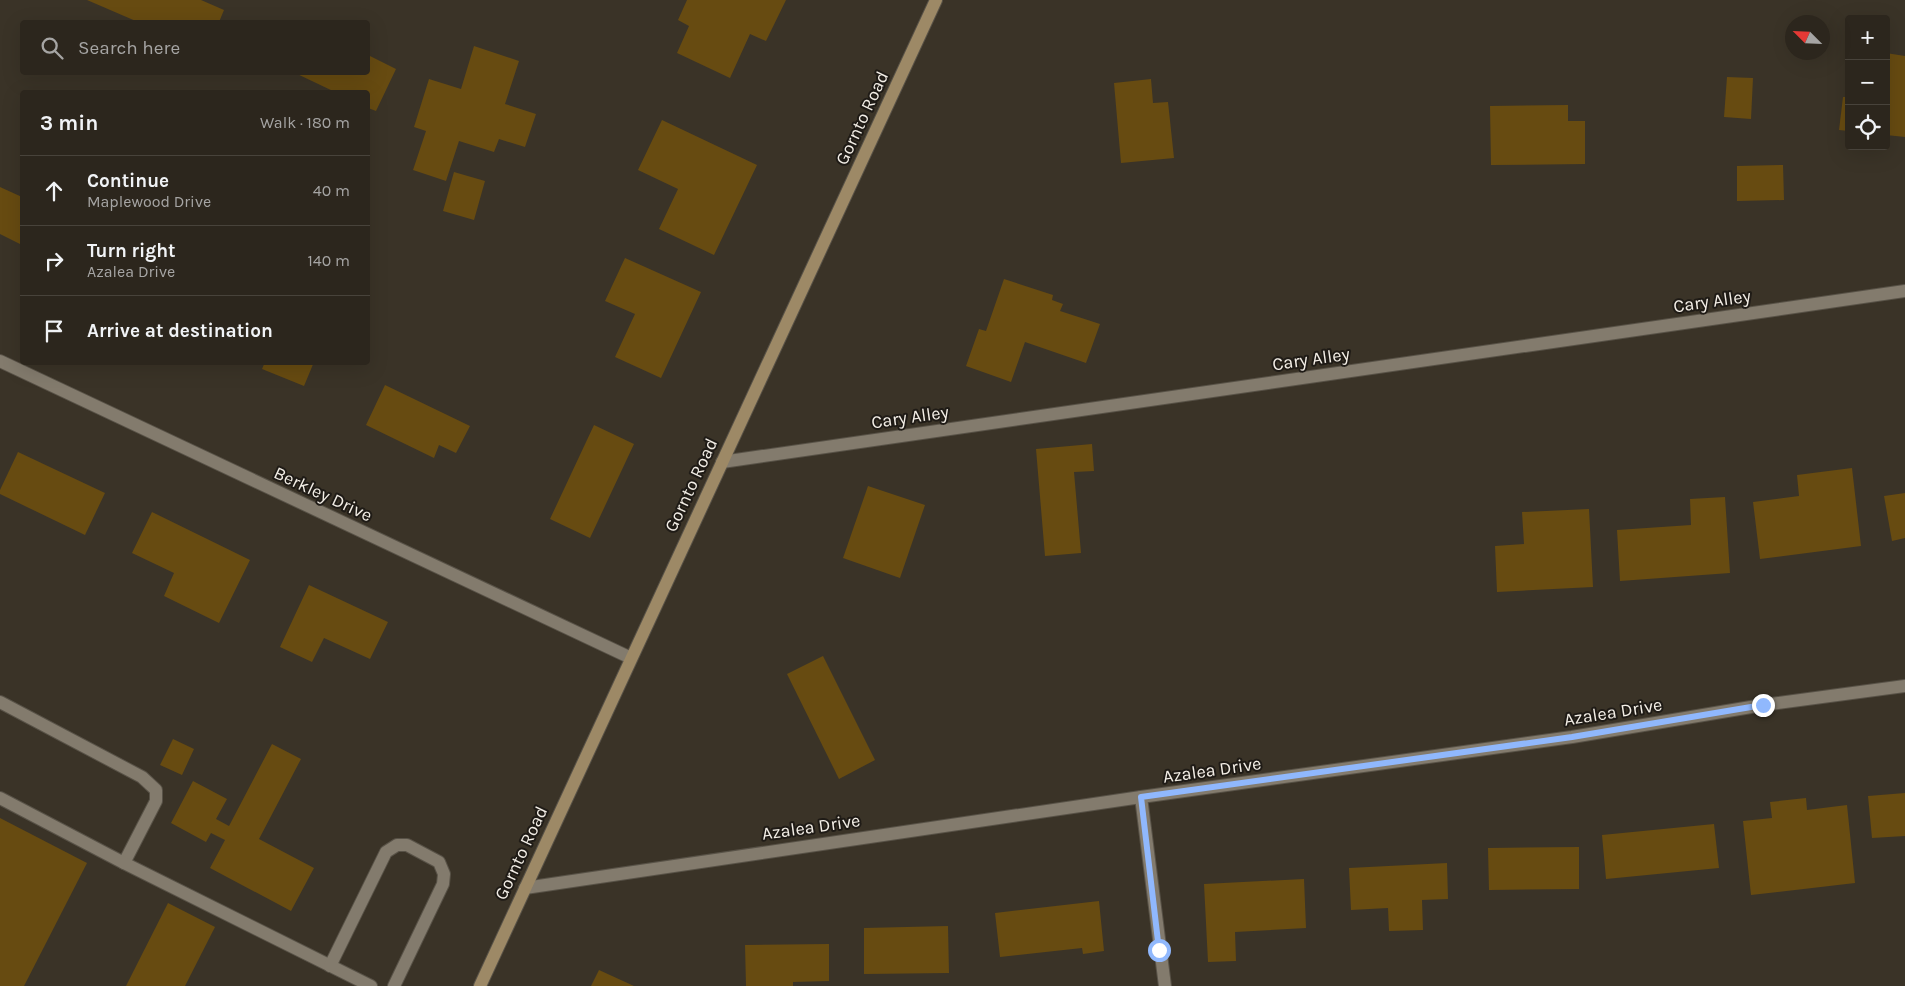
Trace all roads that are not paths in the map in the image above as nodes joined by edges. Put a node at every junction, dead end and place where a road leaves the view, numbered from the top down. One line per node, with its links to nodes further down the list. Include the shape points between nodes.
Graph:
1 (936, 0): 4 (main road, Gornto Road)
2 (1905, 291): 4 (street, Cary Alley)
3 (0, 361): 5 (street, Berkley Drive)
4 (722, 462): 5 (main road, Gornto Road)
5 (630, 658): 11 (main road, Gornto Road)
6 (1905, 686): 8 (street, Azalea Drive, via 1763,705 1572,737)
7 (0, 702): 10 (street, via 142,777 156,790 156,801)
8 (1141, 797): 11 (street, Azalea Drive); 16 (street)
9 (0, 798): 10 (street)
10 (124, 863): 12 (street)
11 (525, 888): 15 (main road, Gornto Road)
12 (330, 966): 13 (street); 14 (street, via 386,852 407,845 439,862 444,874 443,884)
13 (371, 986)
14 (394, 986)
15 (480, 986)
16 (1164, 986)

